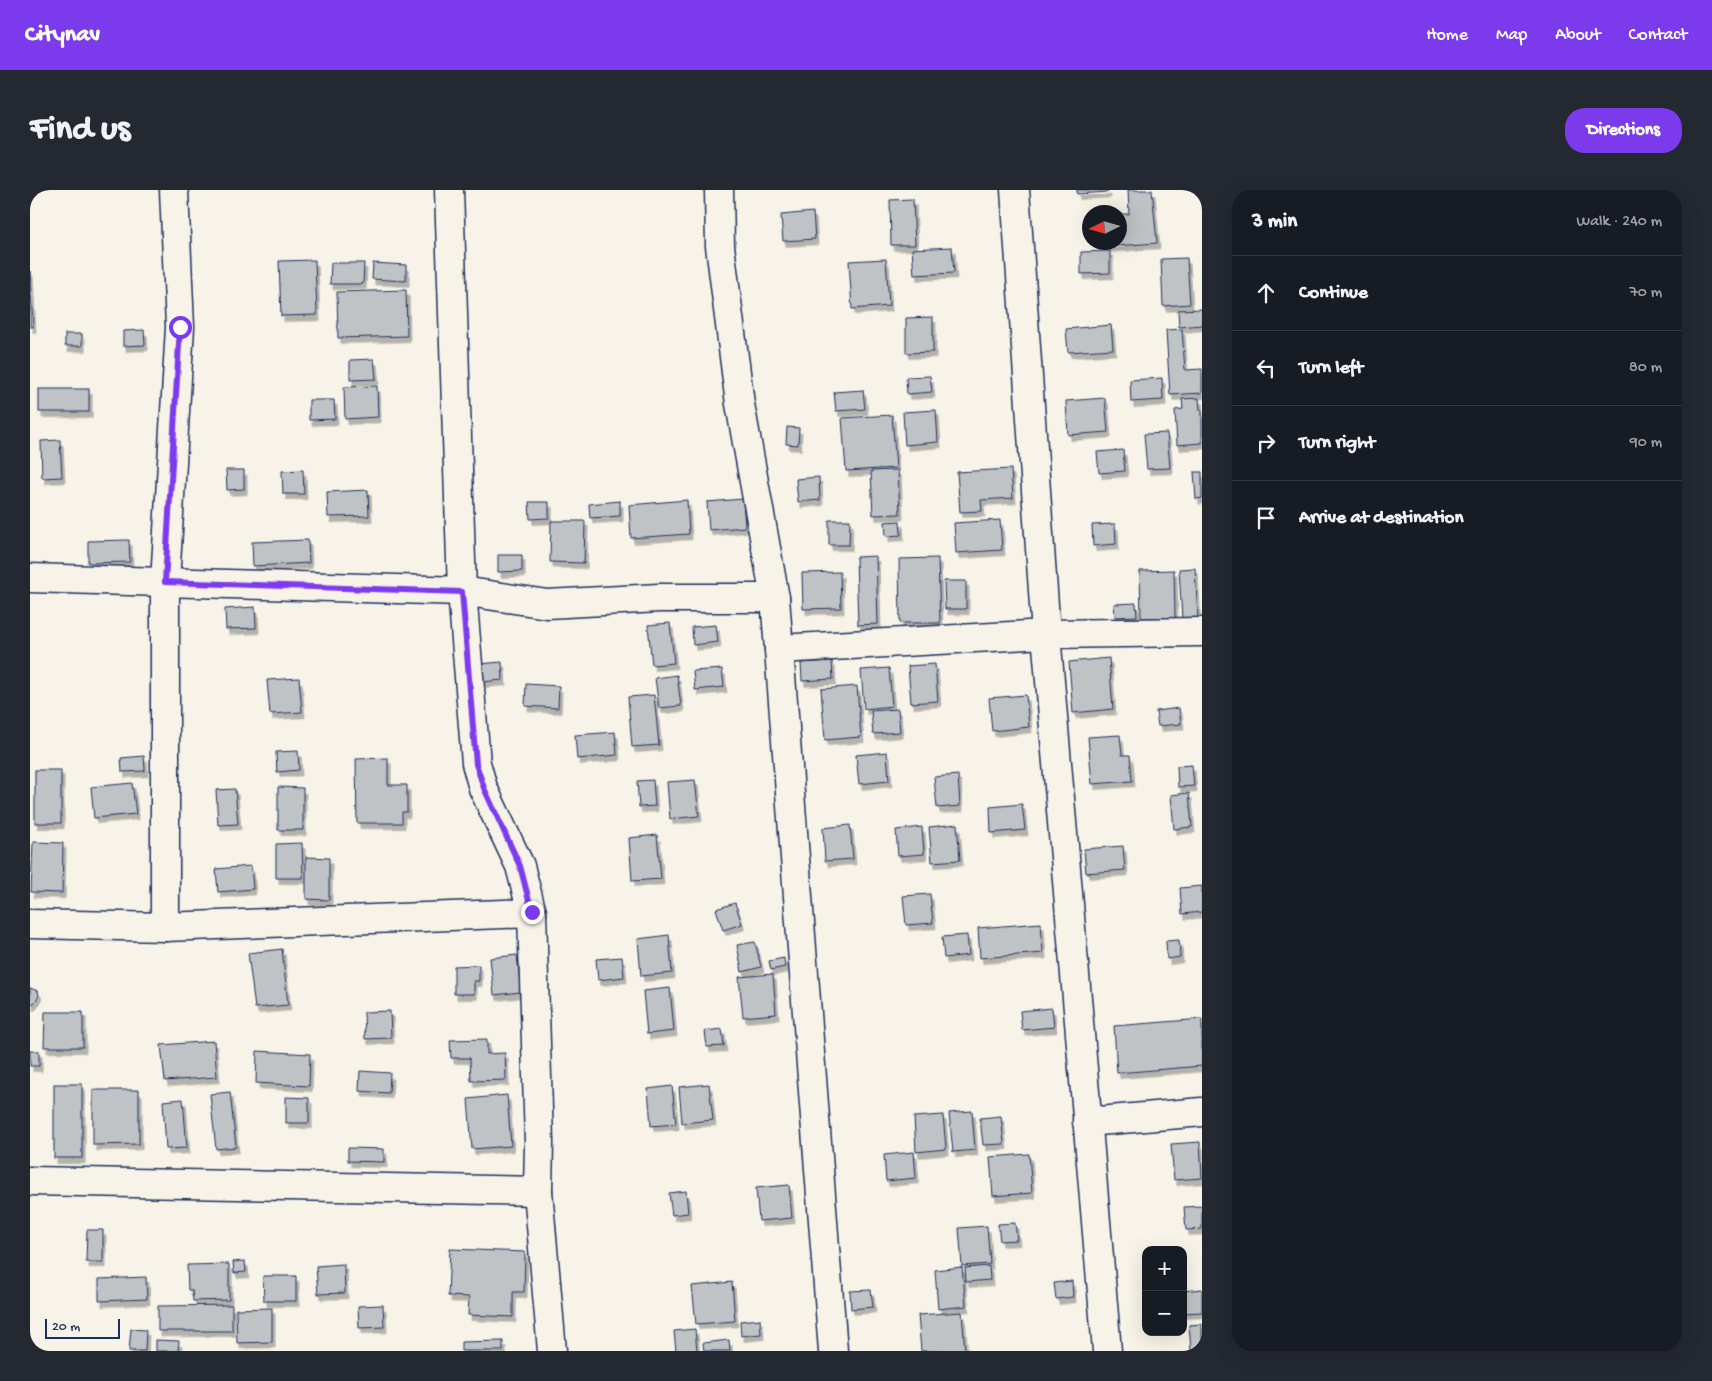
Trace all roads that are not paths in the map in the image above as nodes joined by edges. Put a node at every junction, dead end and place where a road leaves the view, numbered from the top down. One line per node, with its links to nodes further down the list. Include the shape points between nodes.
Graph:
1 (174, 190): 6 (street, via 180,327)
2 (450, 190): 7 (street)
3 (719, 190): 8 (street, via 720,246 740,404)
4 (1015, 190): 10 (street)
5 (30, 578): 6 (street)
6 (165, 582): 7 (street); 14 (street)
7 (462, 592): 8 (street, via 547,604 659,598); 12 (street, via 476,764 520,866)
8 (775, 598): 11 (street)
9 (1202, 632): 10 (street)
10 (1046, 634): 11 (street); 16 (street)
11 (779, 649): 20 (street)
12 (532, 912): 14 (street); 18 (street)
13 (30, 924): 14 (street)
14 (165, 927)
15 (1202, 1112): 16 (street)
16 (1087, 1122): 21 (street)
17 (30, 1181): 18 (street)
18 (538, 1191): 19 (street)
19 (552, 1351)
20 (833, 1351)
21 (1107, 1351)

